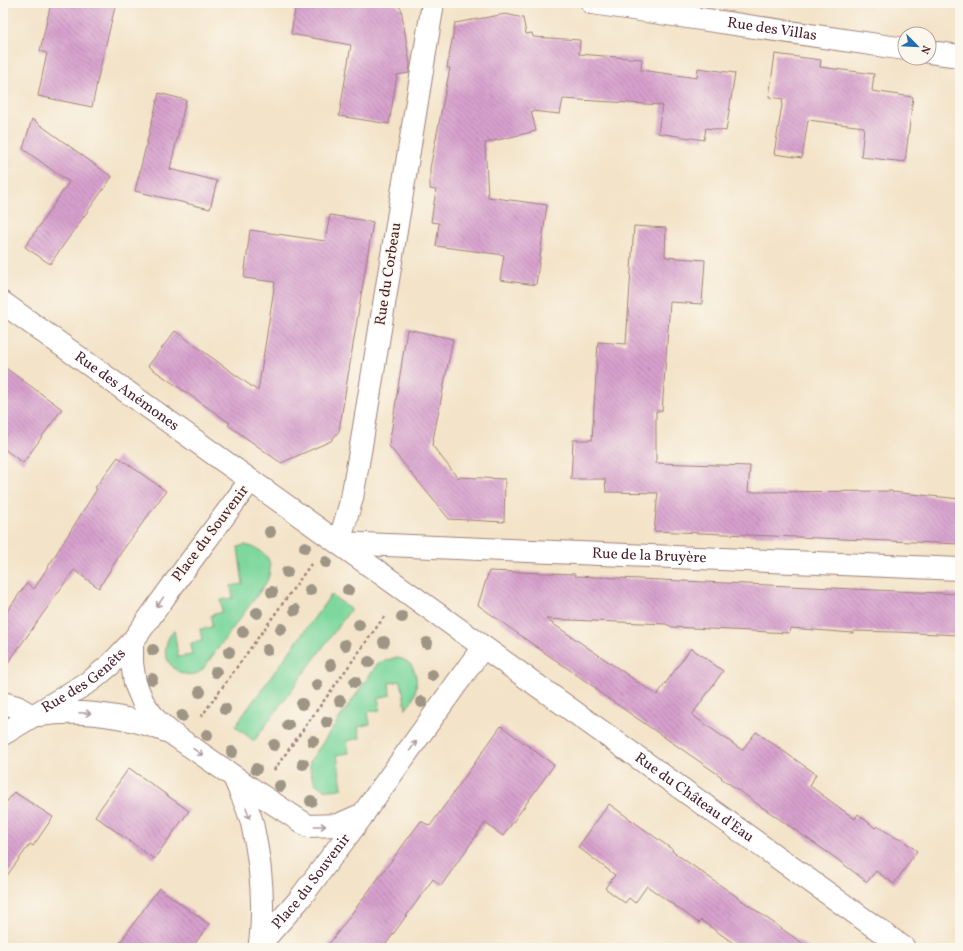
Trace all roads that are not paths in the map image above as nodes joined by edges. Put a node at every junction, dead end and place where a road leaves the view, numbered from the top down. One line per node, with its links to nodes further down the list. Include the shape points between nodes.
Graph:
1 (433, 3): 8 (street, Rue du Corbeau, via 352,498)
2 (592, 3): 3 (street, Rue des Villas)
3 (897, 47)
4 (937, 53): 5 (street)
5 (960, 56)
6 (3, 303): 7 (street, Rue des Anémones)
7 (250, 481): 8 (street, Place du Souvenir); 10 (street, Place du Souvenir, one-way to 10)
8 (339, 543): 9 (street, Rue de la Bruyère); 11 (street, Place du Souvenir)
9 (960, 569)
10 (132, 642): 13 (street, Rue des Genêts, via 92,680); 14 (street, Place du Souvenir, via 135,683 143,702 155,720)
11 (483, 647): 17 (street, Place du Souvenir, one-way to 11); 19 (street, Rue du Château d'Eau)
12 (3, 703): 13 (street, Rue des Genêts, via 17,707)
13 (32, 716): 14 (street, one-way to 14, via 62,712 97,713 130,719); 15 (street, Rue des Genêts)
14 (171, 733): 16 (street, Place du Souvenir, one-way to 16)
15 (3, 734)
16 (234, 777): 17 (street, Place du Souvenir, one-way to 17, via 308,826 338,826); 18 (street, one-way to 18, via 251,822 261,877 263,919)
17 (363, 814): 18 (street, Place du Souvenir, via 298,902)
18 (260, 946)
19 (904, 948)

